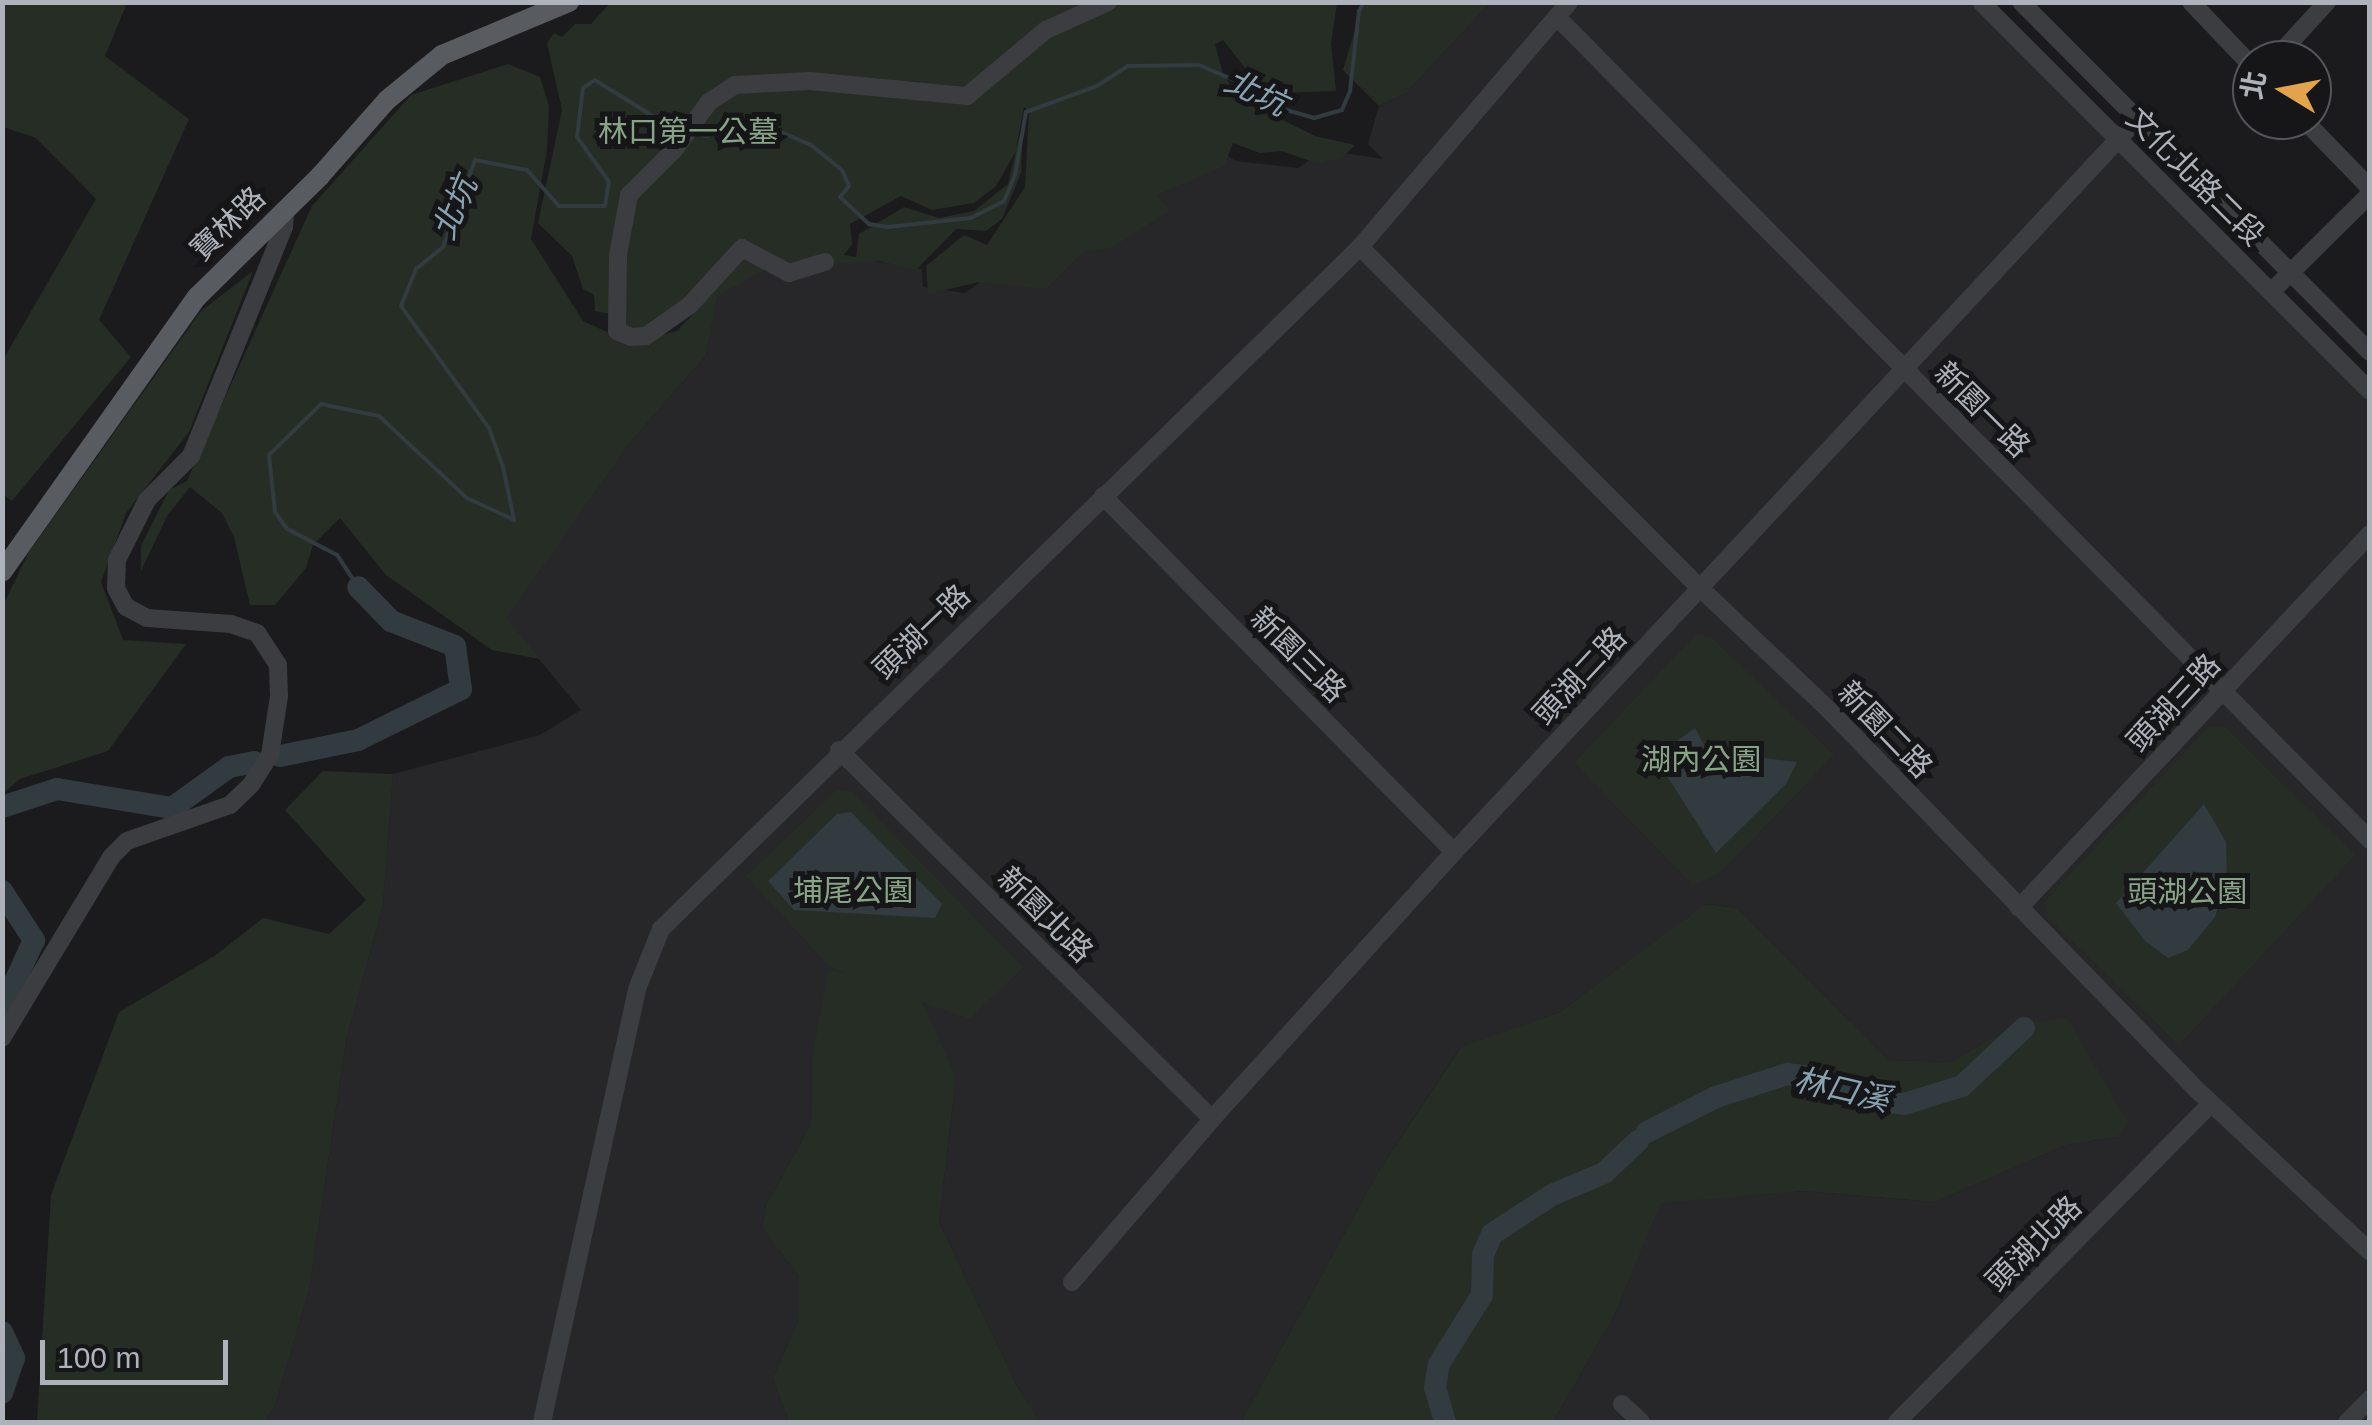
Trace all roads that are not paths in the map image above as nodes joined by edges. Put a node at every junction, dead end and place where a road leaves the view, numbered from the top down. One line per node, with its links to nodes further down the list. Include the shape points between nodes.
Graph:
1 (570, 2): 15 (main road, 寶林路, via 442,55 387,100)
2 (1108, 2): 17 (street, via 1046,30 966,96 888,85 754,83 736,85 708,102 629,195 618,255 618,330 646,336 690,305 742,248 790,272)
3 (1981, 2): 8 (street, 文化北路二段)
4 (2018, 2): 8 (street); 11 (street, 文化北路二段)
5 (2190, 2): 10 (street)
6 (2327, 2): 9 (street)
7 (1563, 10): 16 (street, 頭湖一路); 21 (street, 新園一路)
8 (1998, 19): 12 (street, 文化北路二段)
9 (2292, 40)
10 (2232, 45)
11 (2138, 117): 12 (street, 頭湖二路); 18 (street, 文化北路二段)
12 (2118, 139): 19 (street, 文化北路二段); 21 (street, 頭湖二路)
13 (2323, 140): 14 (street)
14 (2370, 191): 18 (street)
15 (285, 212): 25 (main road, 寶林路, via 187,308); 32 (street, via 191,456 147,500 116,560 116,588 126,607 148,618 231,624 258,633 278,665 270,755 230,804 127,841 112,856)
16 (1360, 246): 23 (street, 頭湖一路); 26 (street, 新園二路)
17 (825, 262)
18 (2291, 273): 19 (street); 20 (street, 文化北路二段)
19 (2271, 292): 22 (street, 文化北路二段)
20 (2370, 352)
21 (1903, 369): 26 (street, 頭湖二路); 27 (street, 新園一路)
22 (2370, 390)
23 (1102, 496): 28 (street, 頭湖一路); 30 (street, 新園三路)
24 (2370, 534): 27 (street, 頭湖三路)
25 (2, 572)
26 (1700, 588): 30 (street, 頭湖二路); 31 (street, 新園二路, via 1829,710)
27 (2222, 692): 29 (street, 新園一路); 31 (street, 頭湖三路)
28 (840, 750): 34 (street, 新園北路); 39 (street, 頭湖一路, via 682,903 645,959)
29 (2370, 840)
30 (1454, 852): 34 (street, 頭湖二路)
31 (2019, 908): 33 (street, 新園二路)
32 (2, 1038)
33 (2212, 1104): 35 (street, 新園二路); 41 (street, 頭湖北路)
34 (1212, 1119): 36 (street, 頭湖二路)
35 (2370, 1252)
36 (1072, 1282)
37 (2370, 1399): 42 (street)
38 (1622, 1404): 40 (street)
39 (542, 1422)
40 (1641, 1422)
41 (1896, 1422)
42 (2347, 1422)

